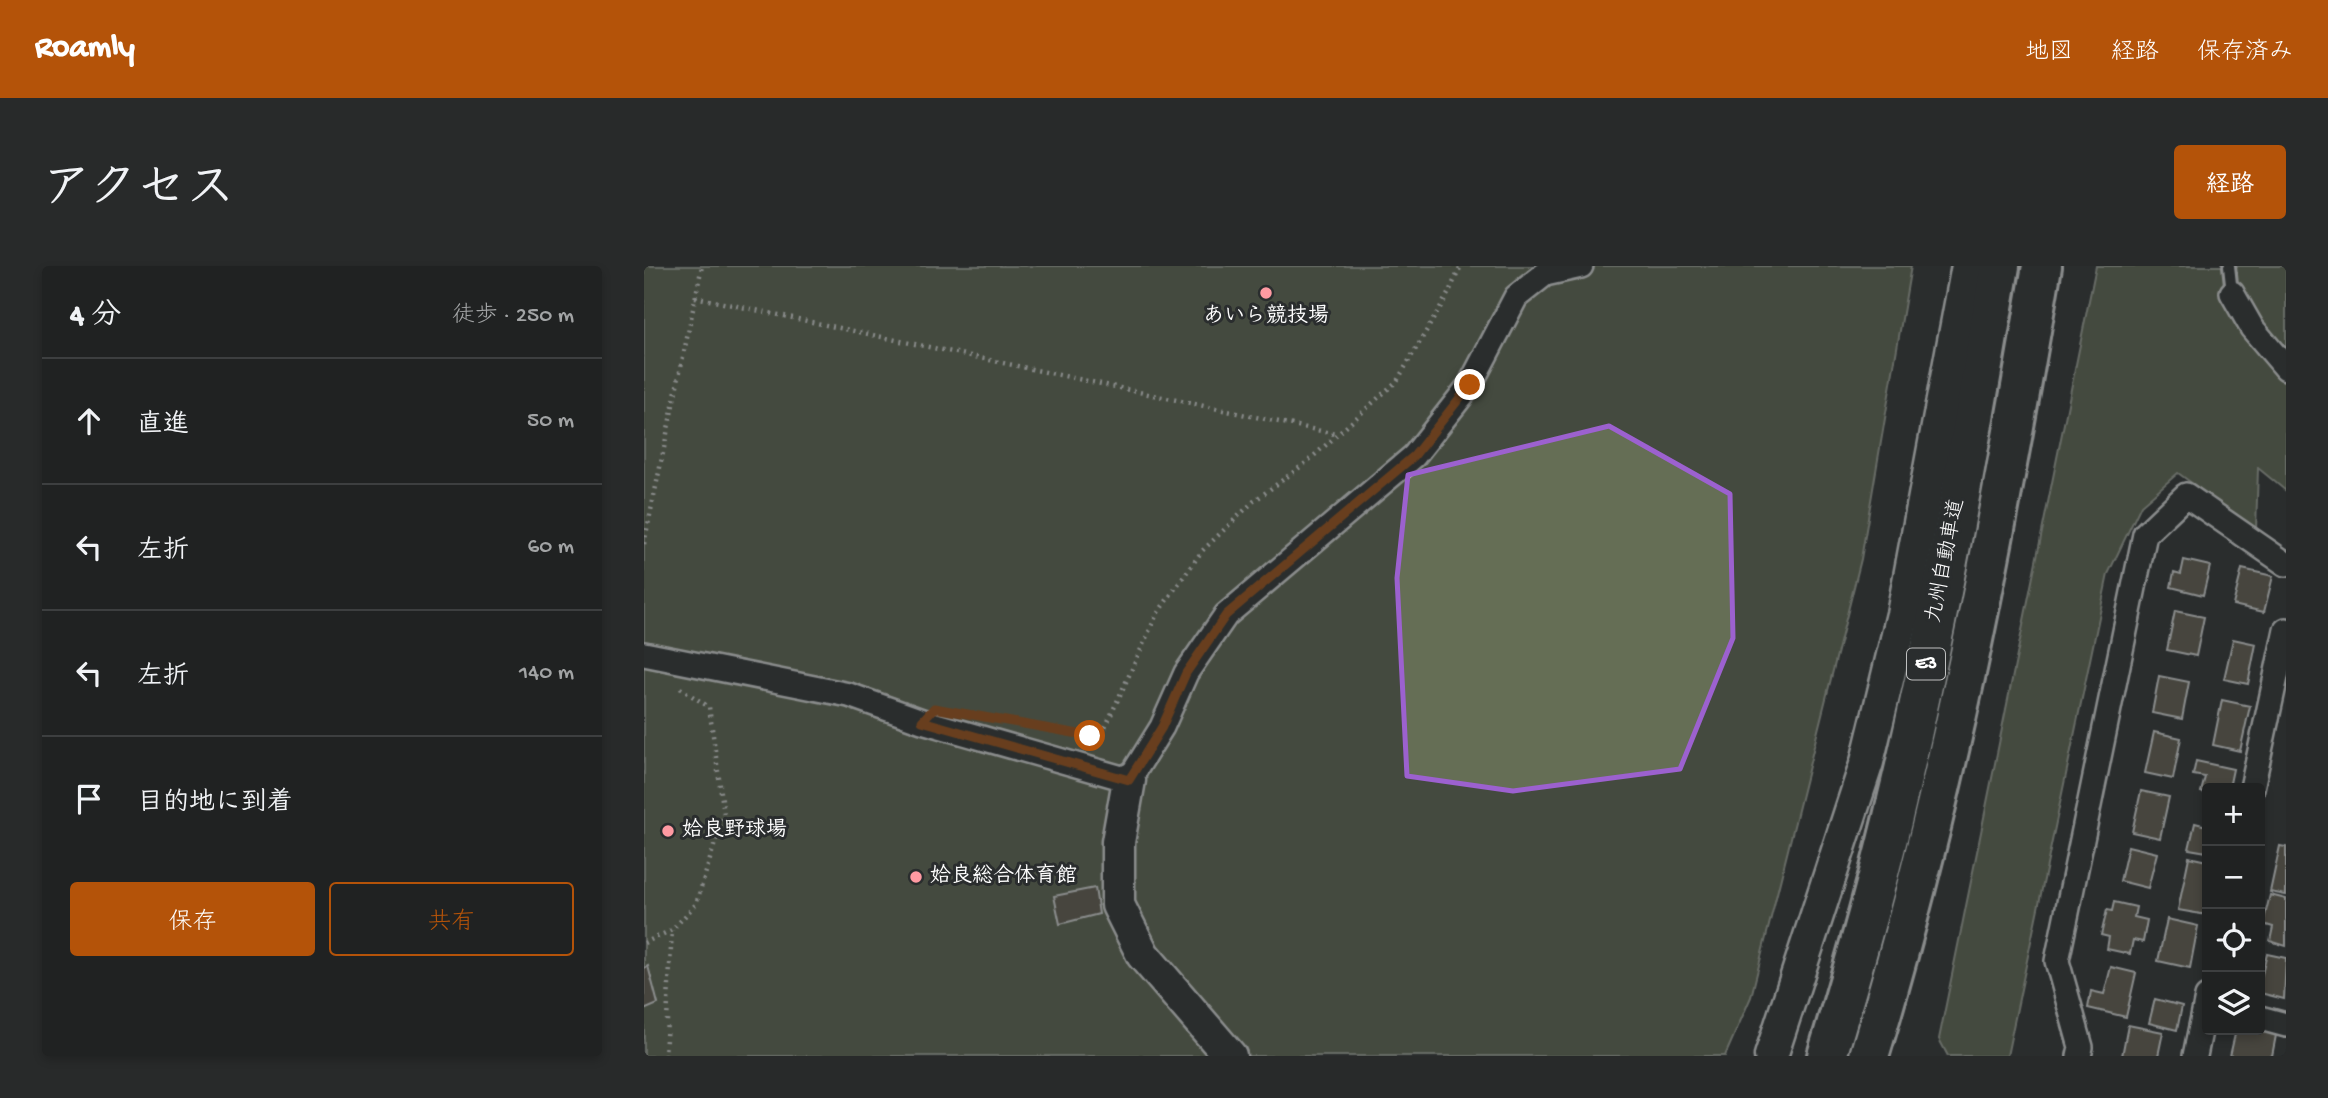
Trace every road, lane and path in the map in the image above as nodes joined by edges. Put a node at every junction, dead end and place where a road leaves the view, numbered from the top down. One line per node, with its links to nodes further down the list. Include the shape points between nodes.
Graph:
1 (702, 266): 9 (path)
2 (1461, 266): 11 (path, via 1397,381)
3 (1581, 266): 18 (street, via 1545,274 1516,297 1470,385 1414,456 1226,615 1186,673 1162,727)
4 (1968, 266): 27 (street, via 1903,614 1867,762)
5 (2000, 266): 28 (highway, 九州自動車道 / E3, via 1899,794)
6 (2042, 266): 29 (highway, 九州自動車道 / E3, via 2003,485 1940,790 1902,949)
7 (2229, 266): 8 (lane)
8 (2232, 293): 10 (street, via 2252,328)
9 (695, 297): 11 (path); 12 (path)
10 (2286, 368)
11 (1336, 434): 17 (path, via 1202,551 1157,614 1105,728 1090,736)
12 (644, 544)
13 (2286, 564): 30 (street, via 2186,495 2145,534 2057,961 2081,1047)
14 (2286, 630): 19 (street)
15 (644, 654): 18 (street, via 849,695 922,721)
16 (677, 685): 20 (path, via 709,706 724,814 696,904)
17 (1025, 724)
18 (1129, 780): 26 (street, via 1118,842 1118,905 1143,955)
19 (2253, 783)
20 (672, 930): 21 (path); 25 (path)
21 (644, 943)
22 (2265, 1019): 23 (street)
23 (2286, 1025)
24 (2202, 1027): 31 (street)
25 (665, 1056)
26 (1230, 1056)
27 (1771, 1056)
28 (1827, 1056)
29 (1869, 1056)
30 (2079, 1056)
31 (2196, 1056)

